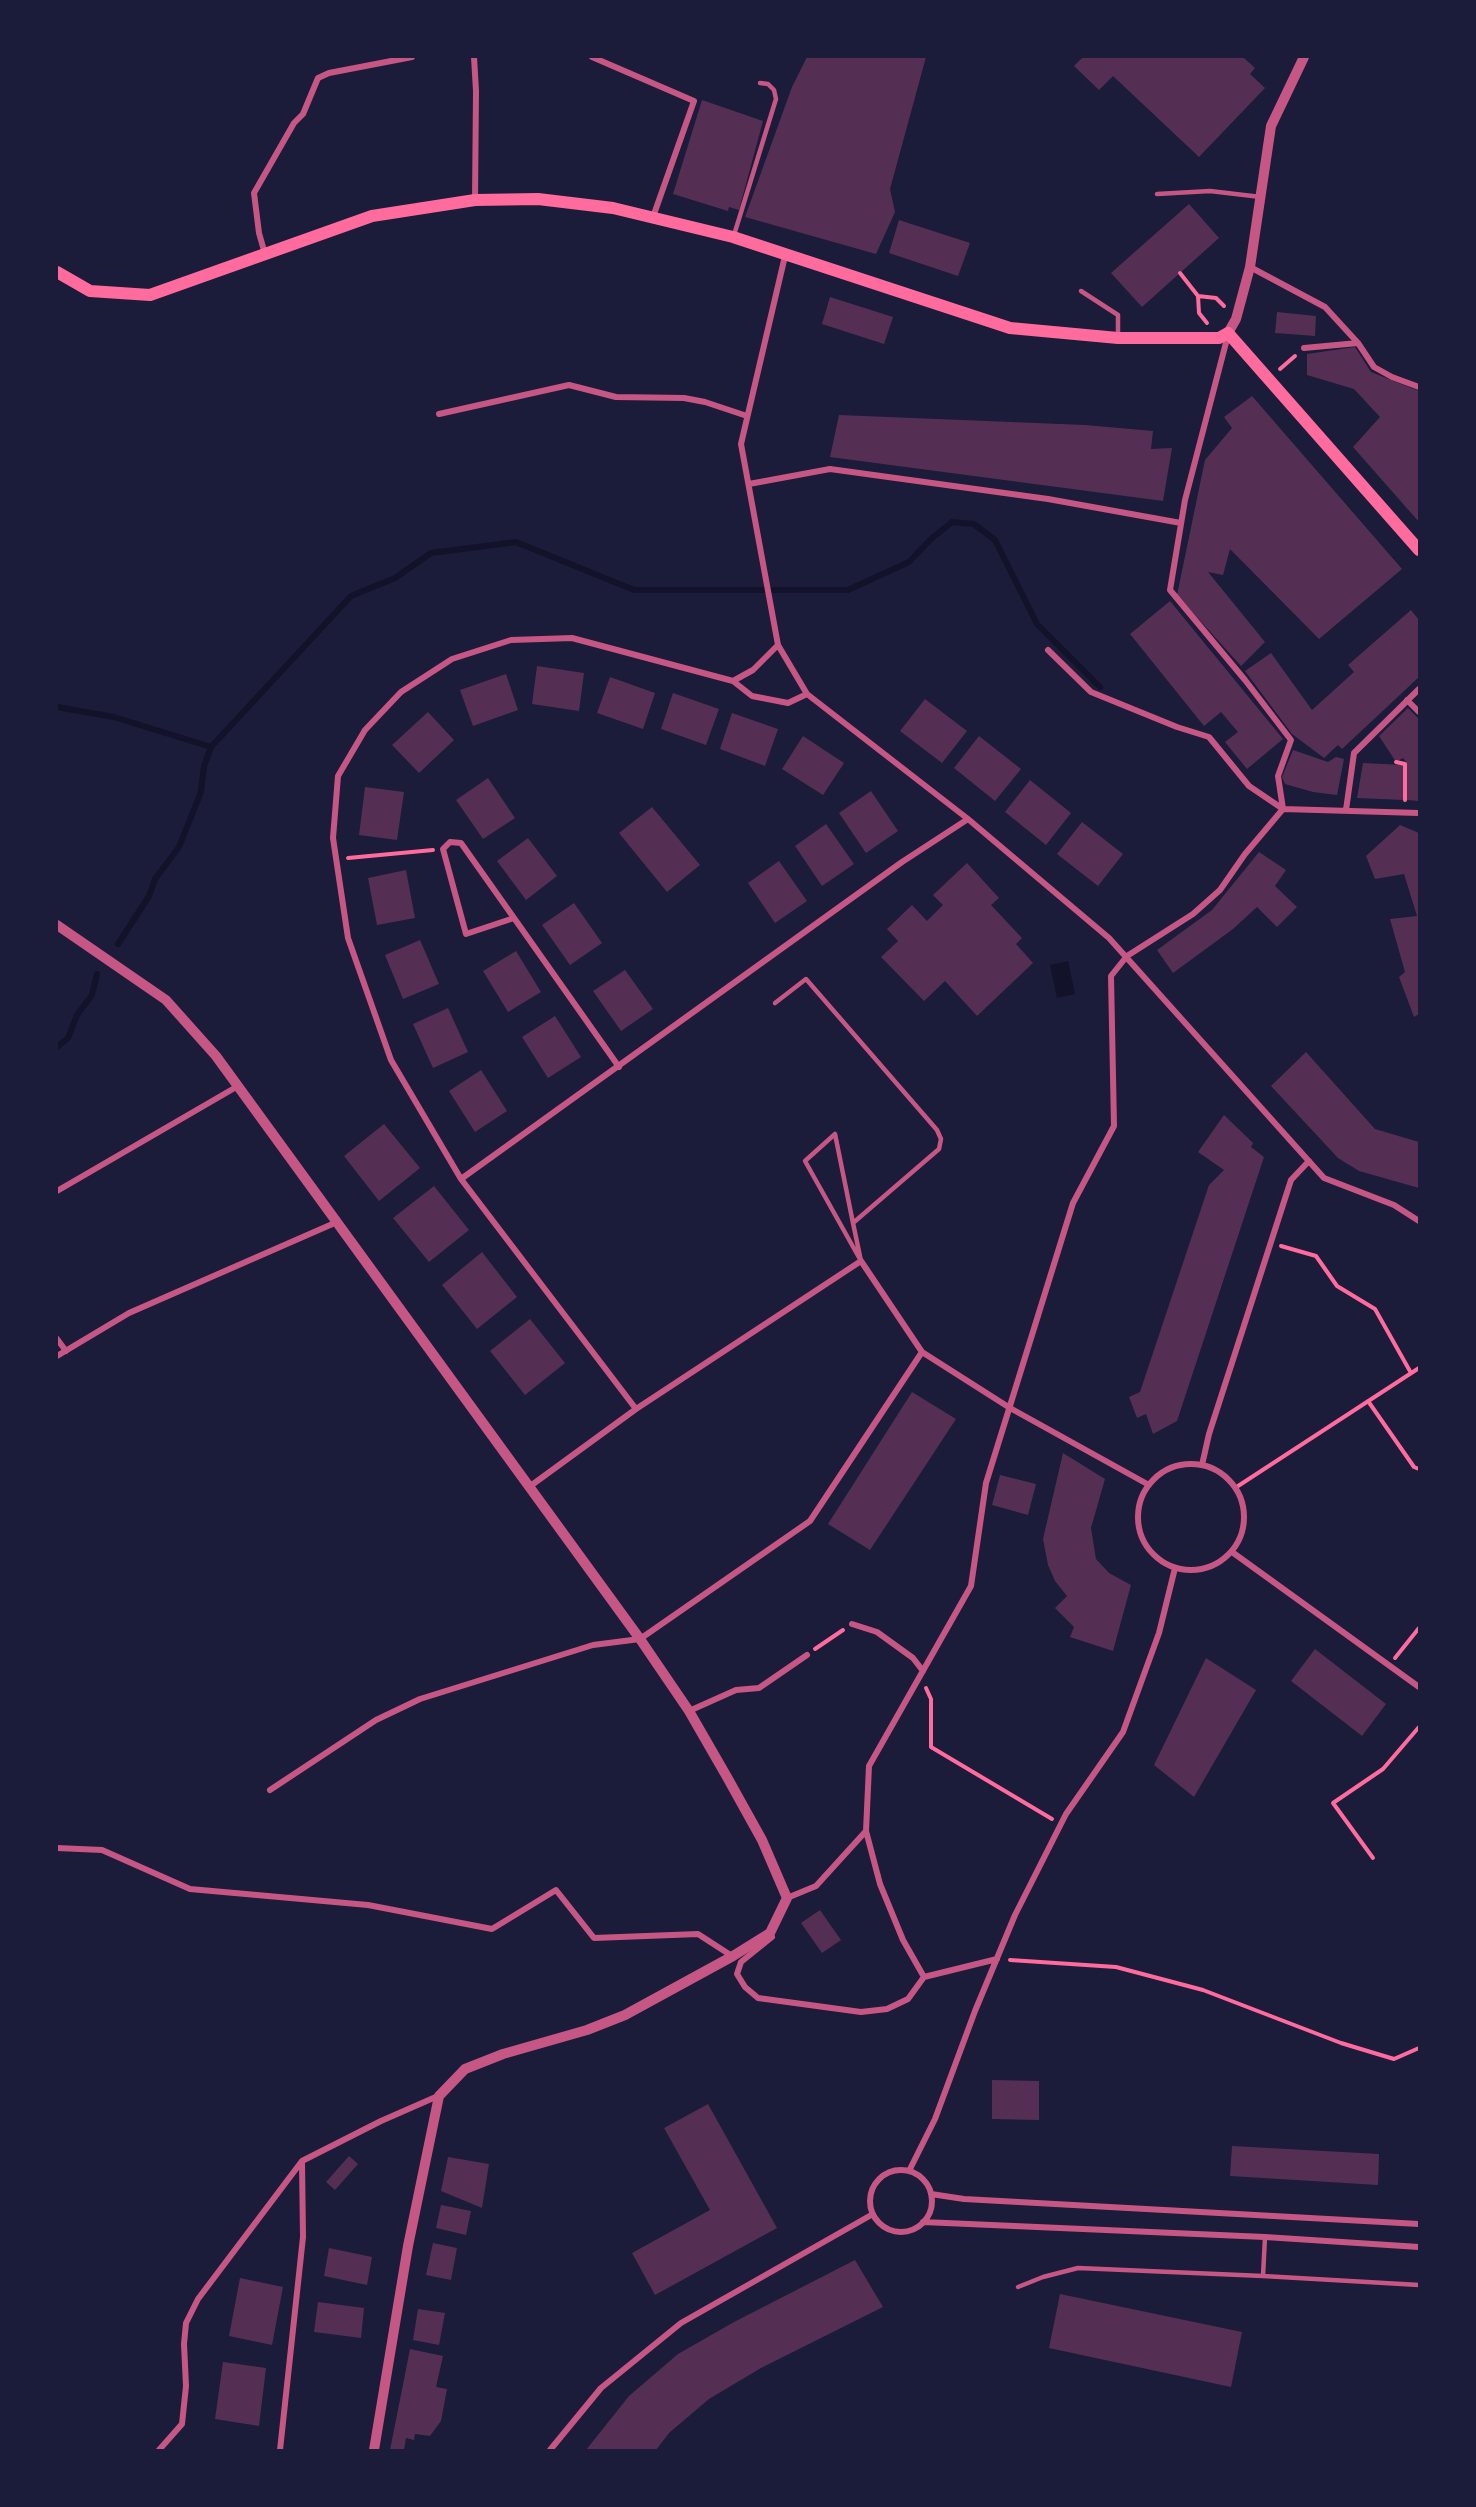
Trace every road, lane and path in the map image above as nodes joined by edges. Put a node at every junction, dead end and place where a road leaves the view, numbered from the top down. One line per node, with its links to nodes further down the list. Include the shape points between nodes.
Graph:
1 (412, 57): 11 (street, via 318,78 303,114 254,193)
2 (474, 57): 8 (street)
3 (592, 57): 9 (street, via 694,102)
4 (1304, 57): 7 (street, via 1271,126)
5 (760, 83): 10 (lane, via 774,90 776,99)
6 (1157, 194): 7 (lane, via 1210,191)
7 (1261, 197): 13 (street)
8 (476, 200): 9 (main road, via 538,199 613,208); 11 (main road, via 372,216)
9 (653, 218): 10 (main road)
10 (733, 237): 12 (main road)
11 (264, 254): 14 (main road, via 150,295 90,291)
12 (785, 256): 21 (main road, via 1010,328); 27 (street)
13 (1250, 267): 20 (street, via 1236,319); 22 (street, via 1325,307)
14 (57, 272)
15 (1180, 273): 17 (path)
16 (1081, 291): 21 (lane, via 1118,315)
17 (1198, 296): 18 (path); 19 (path)
18 (1216, 298)
19 (1199, 313)
20 (1228, 333): 21 (main road, via 1220,338); 24 (main road); 29 (street)
21 (1118, 338)
22 (1358, 342): 23 (street); 25 (street, via 1374,367)
23 (1304, 348): 24 (path)
24 (1269, 378): 30 (main road)
25 (1419, 387)
26 (440, 414): 27 (street, via 569,385 616,397 694,400)
27 (747, 416): 28 (street, via 741,444)
28 (748, 484): 29 (street, via 830,469 1048,499); 31 (street)
29 (1181, 523): 39 (street, via 1170,590 1292,740 1278,777)
30 (1419, 550)
31 (778, 645): 33 (street, via 753,670); 35 (street)
32 (1048, 650): 39 (street, via 1091,692 1209,737 1249,786)
33 (733, 681): 35 (street, via 752,696 788,703); 45 (street, via 572,638 511,640 452,659 401,692 353,747 338,776 333,823)
34 (1419, 689): 36 (street)
35 (807, 694): 43 (street)
36 (1407, 700): 37 (street); 40 (street, via 1354,753)
37 (1419, 712)
38 (1396, 762): 41 (path, via 1405,764)
39 (1283, 809): 40 (street); 48 (street, via 1220,890 1193,915)
40 (1346, 810): 41 (street)
41 (1405, 813): 42 (street)
42 (1419, 813)
43 (968, 819): 48 (street); 50 (street, via 902,862)
44 (442, 849): 45 (path); 46 (street, via 450,842 461,843); 46 (street, via 466,934)
45 (335, 860): 53 (street, via 348,938 391,1060)
46 (514, 918): 50 (street)
47 (57, 925): 51 (street, via 166,1000)
48 (1127, 956): 52 (street); 68 (street, via 1111,976 1114,1126 1073,1203)
49 (774, 1003): 57 (lane, via 806,979 941,1139 939,1149)
50 (619, 1067): 53 (street)
51 (238, 1086): 54 (street); 56 (street)
52 (1309, 1161): 55 (street, via 1324,1178 1394,1206); 58 (street, via 1292,1180)
53 (461, 1179): 67 (street)
54 (57, 1191)
55 (1419, 1221)
56 (337, 1222): 61 (street, via 129,1313); 72 (street)
57 (853, 1223): 59 (lane); 59 (lane, via 835,1134 806,1161)
58 (1271, 1243): 65 (path, via 1316,1256 1337,1286 1376,1309); 69 (street)
59 (861, 1262): 62 (street); 67 (street)
60 (57, 1339): 61 (street)
61 (66, 1351): 63 (street)
62 (922, 1352): 68 (street); 78 (street, via 810,1521)
63 (57, 1356)
64 (1419, 1368): 65 (path)
65 (1411, 1373): 66 (path)
66 (1368, 1401): 70 (path); 73 (path)
67 (636, 1408): 72 (street)
68 (1010, 1408): 71 (street); 81 (street, via 986,1483 971,1586)
69 (1202, 1465): 71 (street, via 1172,1467); 73 (street, via 1215,1470)
70 (1419, 1469)
71 (1149, 1485): 75 (street, via 1138,1516 1141,1533 1148,1548)
72 (529, 1487): 78 (street)
73 (1235, 1488): 74 (street, via 1244,1520 1241,1537)
74 (1232, 1552): 75 (street, via 1206,1568); 80 (street)
75 (1175, 1568): 87 (street, via 1159,1633 1123,1732)
76 (852, 1624): 79 (path); 81 (street, via 877,1632 913,1658)
77 (1419, 1628): 80 (path)
78 (640, 1639): 84 (street); 86 (street, via 593,1645 420,1699 376,1720)
79 (807, 1655): 84 (street, via 759,1688 736,1690)
80 (1389, 1665): 83 (street)
81 (923, 1671): 82 (street)
82 (917, 1680): 87 (path, via 931,1699 931,1747); 88 (street, via 869,1766)
83 (1419, 1687)
84 (688, 1712): 91 (street, via 762,1840)
85 (1419, 1727): 90 (path, via 1383,1770 1333,1803)
86 (270, 1790)
87 (1061, 1824): 94 (street)
88 (866, 1831): 91 (street, via 816,1886); 95 (street, via 880,1884 903,1941)
89 (57, 1848): 93 (street, via 102,1850 190,1889 368,1905 492,1929 556,1890 594,1938 698,1935)
90 (1372, 1858)
91 (788, 1898): 92 (street)
92 (773, 1927): 93 (street, via 770,1933); 95 (street, via 776,1933 741,1962 738,1974 758,1998 861,2012 886,2009 908,1999)
93 (733, 1956): 97 (street, via 625,2015 465,2069)
94 (997, 1959): 95 (street); 96 (path, via 1116,1967 1203,1990 1394,2059); 99 (street, via 935,2119)
95 (924, 1977)
96 (1419, 2048)
97 (439, 2096): 98 (street); 111 (street, via 408,2246)
98 (302, 2161): 109 (street, via 198,2299 186,2323 182,2424); 110 (street, via 303,2237)
99 (909, 2171): 100 (street, via 923,2179); 101 (street, via 887,2173 878,2180 870,2196)
100 (931, 2194): 102 (street, via 930,2211); 103 (street)
101 (873, 2214): 102 (street, via 883,2226 896,2231 912,2230); 112 (street, via 681,2323 601,2388)
102 (923, 2222): 104 (street)
103 (1419, 2224)
104 (1265, 2237): 105 (street); 106 (lane)
105 (1419, 2247)
106 (1263, 2276): 107 (lane); 108 (lane, via 1078,2268)
107 (1419, 2285)
108 (1018, 2287)
109 (159, 2450)
110 (280, 2450)
111 (374, 2450)
112 (550, 2450)

